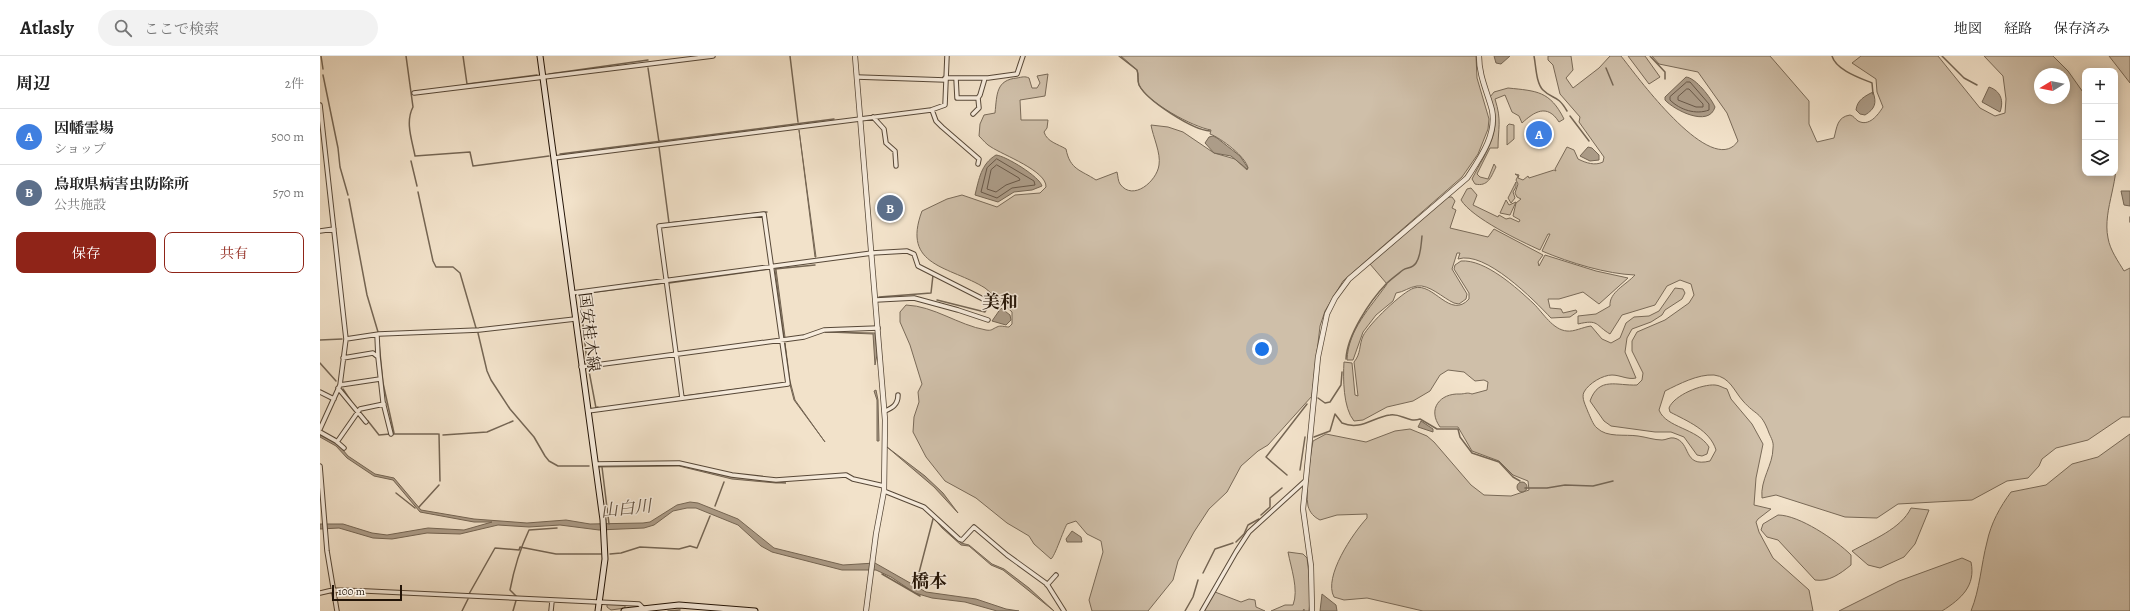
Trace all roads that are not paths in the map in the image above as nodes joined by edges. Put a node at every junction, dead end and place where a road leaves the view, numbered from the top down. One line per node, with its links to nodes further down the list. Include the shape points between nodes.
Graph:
1 (540, 56): 7 (main road, 国安桂木線)
2 (713, 56): 7 (street)
3 (855, 56): 8 (street)
4 (947, 56): 11 (street)
5 (1023, 56): 10 (street, via 1016,74)
6 (1479, 56): 59 (street, via 1479,68 1493,119 1490,136 1480,158 1467,178 1349,279 1327,314 1318,357)
7 (543, 77): 12 (street); 19 (main road, 国安桂木線)
8 (857, 77): 11 (street); 18 (street)
9 (956, 78): 10 (street); 11 (street); 13 (street, via 957,98)
10 (985, 78): 13 (street)
11 (945, 79): 15 (street, via 945,105)
12 (414, 93)
13 (978, 98): 16 (street, via 979,108)
14 (320, 105): 22 (street)
15 (932, 110): 17 (street); 20 (street, via 936,121 979,159)
16 (973, 114)
17 (873, 117): 18 (street); 21 (street, via 884,129 886,143 895,151)
18 (860, 119): 19 (street); 24 (street)
19 (554, 158): 27 (main road, 国安桂木線)
20 (978, 164)
21 (896, 166)
22 (334, 229): 23 (street); 34 (street)
23 (320, 231)
24 (872, 253): 25 (street); 28 (street); 29 (street, via 910,251 914,254 918,266)
25 (771, 266): 26 (street); 26 (street, via 764,214 659,226); 35 (street)
26 (666, 280): 27 (street); 36 (street)
27 (572, 293): 30 (main road, 国安桂木線)
28 (876, 300): 31 (street, via 914,298); 32 (street)
29 (995, 305)
30 (575, 319): 33 (street, via 479,330); 39 (main road, 国安桂木線)
31 (988, 320)
32 (878, 328): 35 (street, via 824,330); 48 (street)
33 (377, 335): 34 (street); 37 (street)
34 (346, 339): 38 (street)
35 (782, 341): 36 (street); 44 (street, via 788,384)
36 (676, 355): 39 (street); 44 (street)
37 (378, 357): 38 (street, via 373,353); 40 (street)
38 (343, 358): 41 (street)
39 (581, 367): 47 (main road, 国安桂木線)
40 (380, 379): 41 (street); 46 (street)
41 (339, 386): 45 (street); 49 (street)
42 (320, 392): 45 (street)
43 (898, 395): 48 (street, via 893,407)
44 (682, 398): 47 (street)
45 (334, 399): 51 (street)
46 (384, 404): 49 (street, via 360,409); 53 (street)
47 (588, 411): 56 (main road, 国安桂木線)
48 (885, 411): 60 (street)
49 (357, 412): 50 (street); 54 (street)
50 (366, 422)
51 (320, 429)
52 (320, 432): 54 (street)
53 (391, 434)
54 (337, 442): 55 (street)
55 (344, 448)
56 (594, 464): 60 (street, via 679,463 732,475 776,480 846,475 848,478); 66 (main road, 国安桂木線, via 604,533 605,559)
57 (320, 466): 58 (street)
58 (321, 480): 63 (street)
59 (1305, 481): 75 (street, via 1249,532); 76 (street, via 1303,509 1311,566)
60 (884, 488): 62 (street, via 924,508 959,539 962,540 974,527); 73 (street)
61 (1056, 575): 62 (street)
62 (1047, 585): 74 (street)
63 (333, 590): 64 (street); 65 (street); 68 (street)
64 (320, 593)
65 (552, 601): 66 (street); 69 (street)
66 (600, 603): 67 (street, via 639,604); 70 (main road, 国安桂木線)
67 (646, 609): 71 (main road); 72 (main road, via 679,605)
68 (337, 611)
69 (551, 611)
70 (598, 611)
71 (624, 611)
72 (754, 611)
73 (866, 611)
74 (1064, 611)
75 (1202, 611)
76 (1312, 611)

